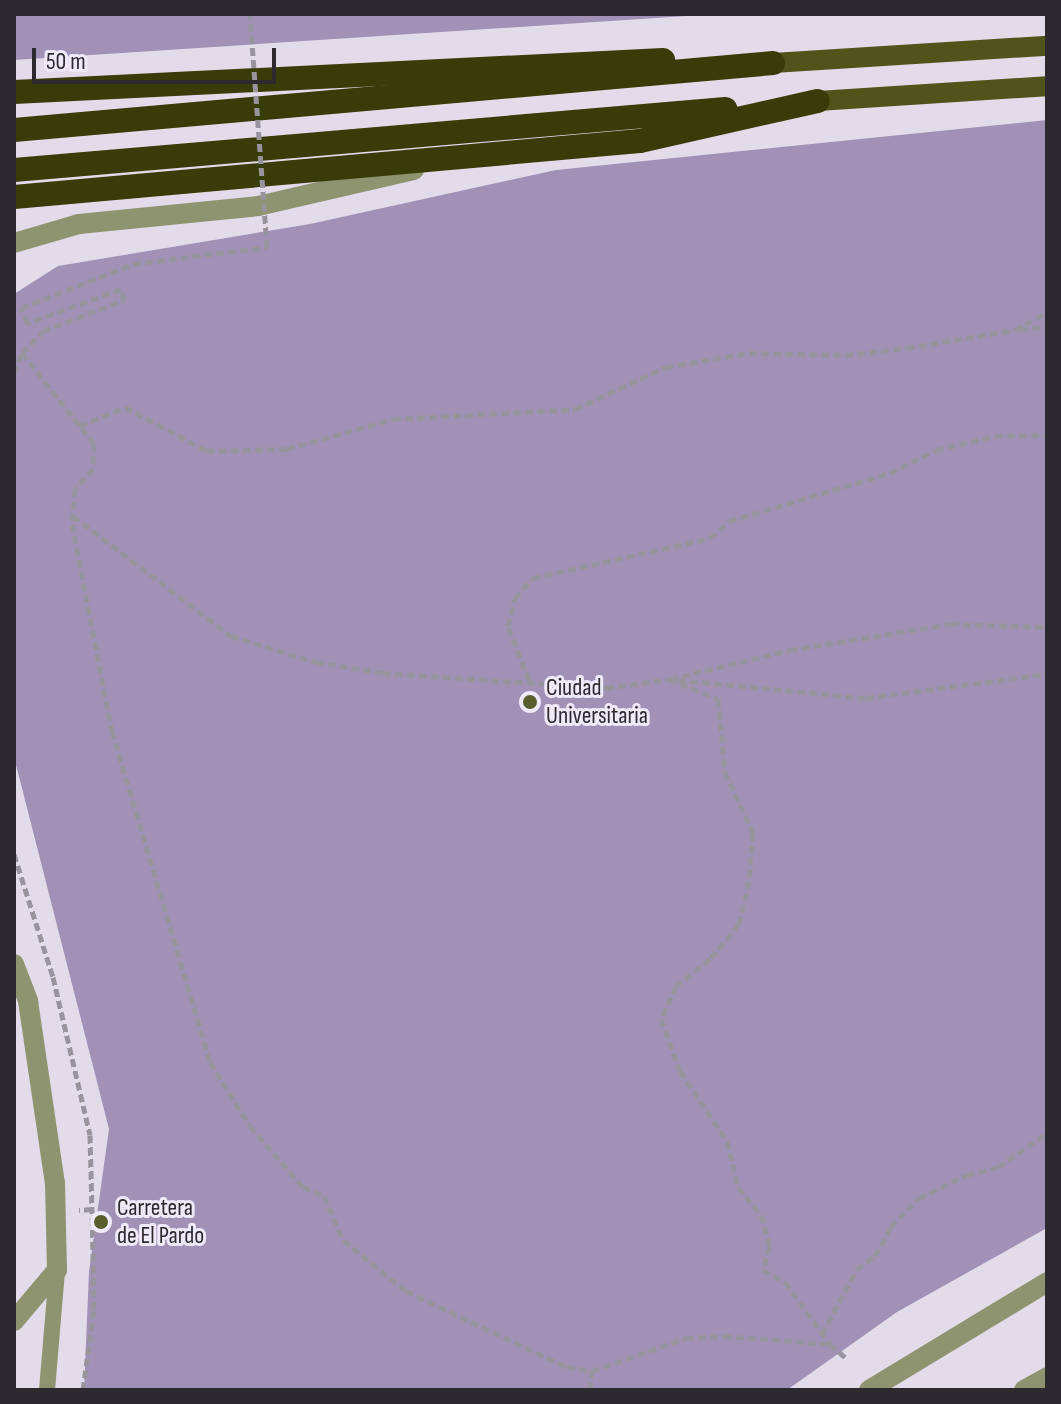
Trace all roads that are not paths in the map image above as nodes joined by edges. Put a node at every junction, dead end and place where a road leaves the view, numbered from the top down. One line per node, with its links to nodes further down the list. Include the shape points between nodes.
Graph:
1 (1047, 46): 2 (main road)
2 (773, 63): 4 (highway, via 629,59); 6 (highway)
3 (1047, 86): 5 (main road)
4 (14, 92)
5 (818, 101): 7 (highway, via 640,141); 8 (highway)
6 (14, 130)
7 (473, 156): 9 (highway); 10 (street, via 258,206 79,224)
8 (14, 170)
9 (14, 197)
10 (14, 243)
11 (14, 964): 12 (street, via 28,1001 55,1183)
12 (57, 1270): 14 (street); 16 (lane)
13 (1047, 1282): 17 (street)
14 (14, 1321)
15 (1047, 1377): 18 (street)
16 (47, 1390)
17 (869, 1390)
18 (1024, 1390)

